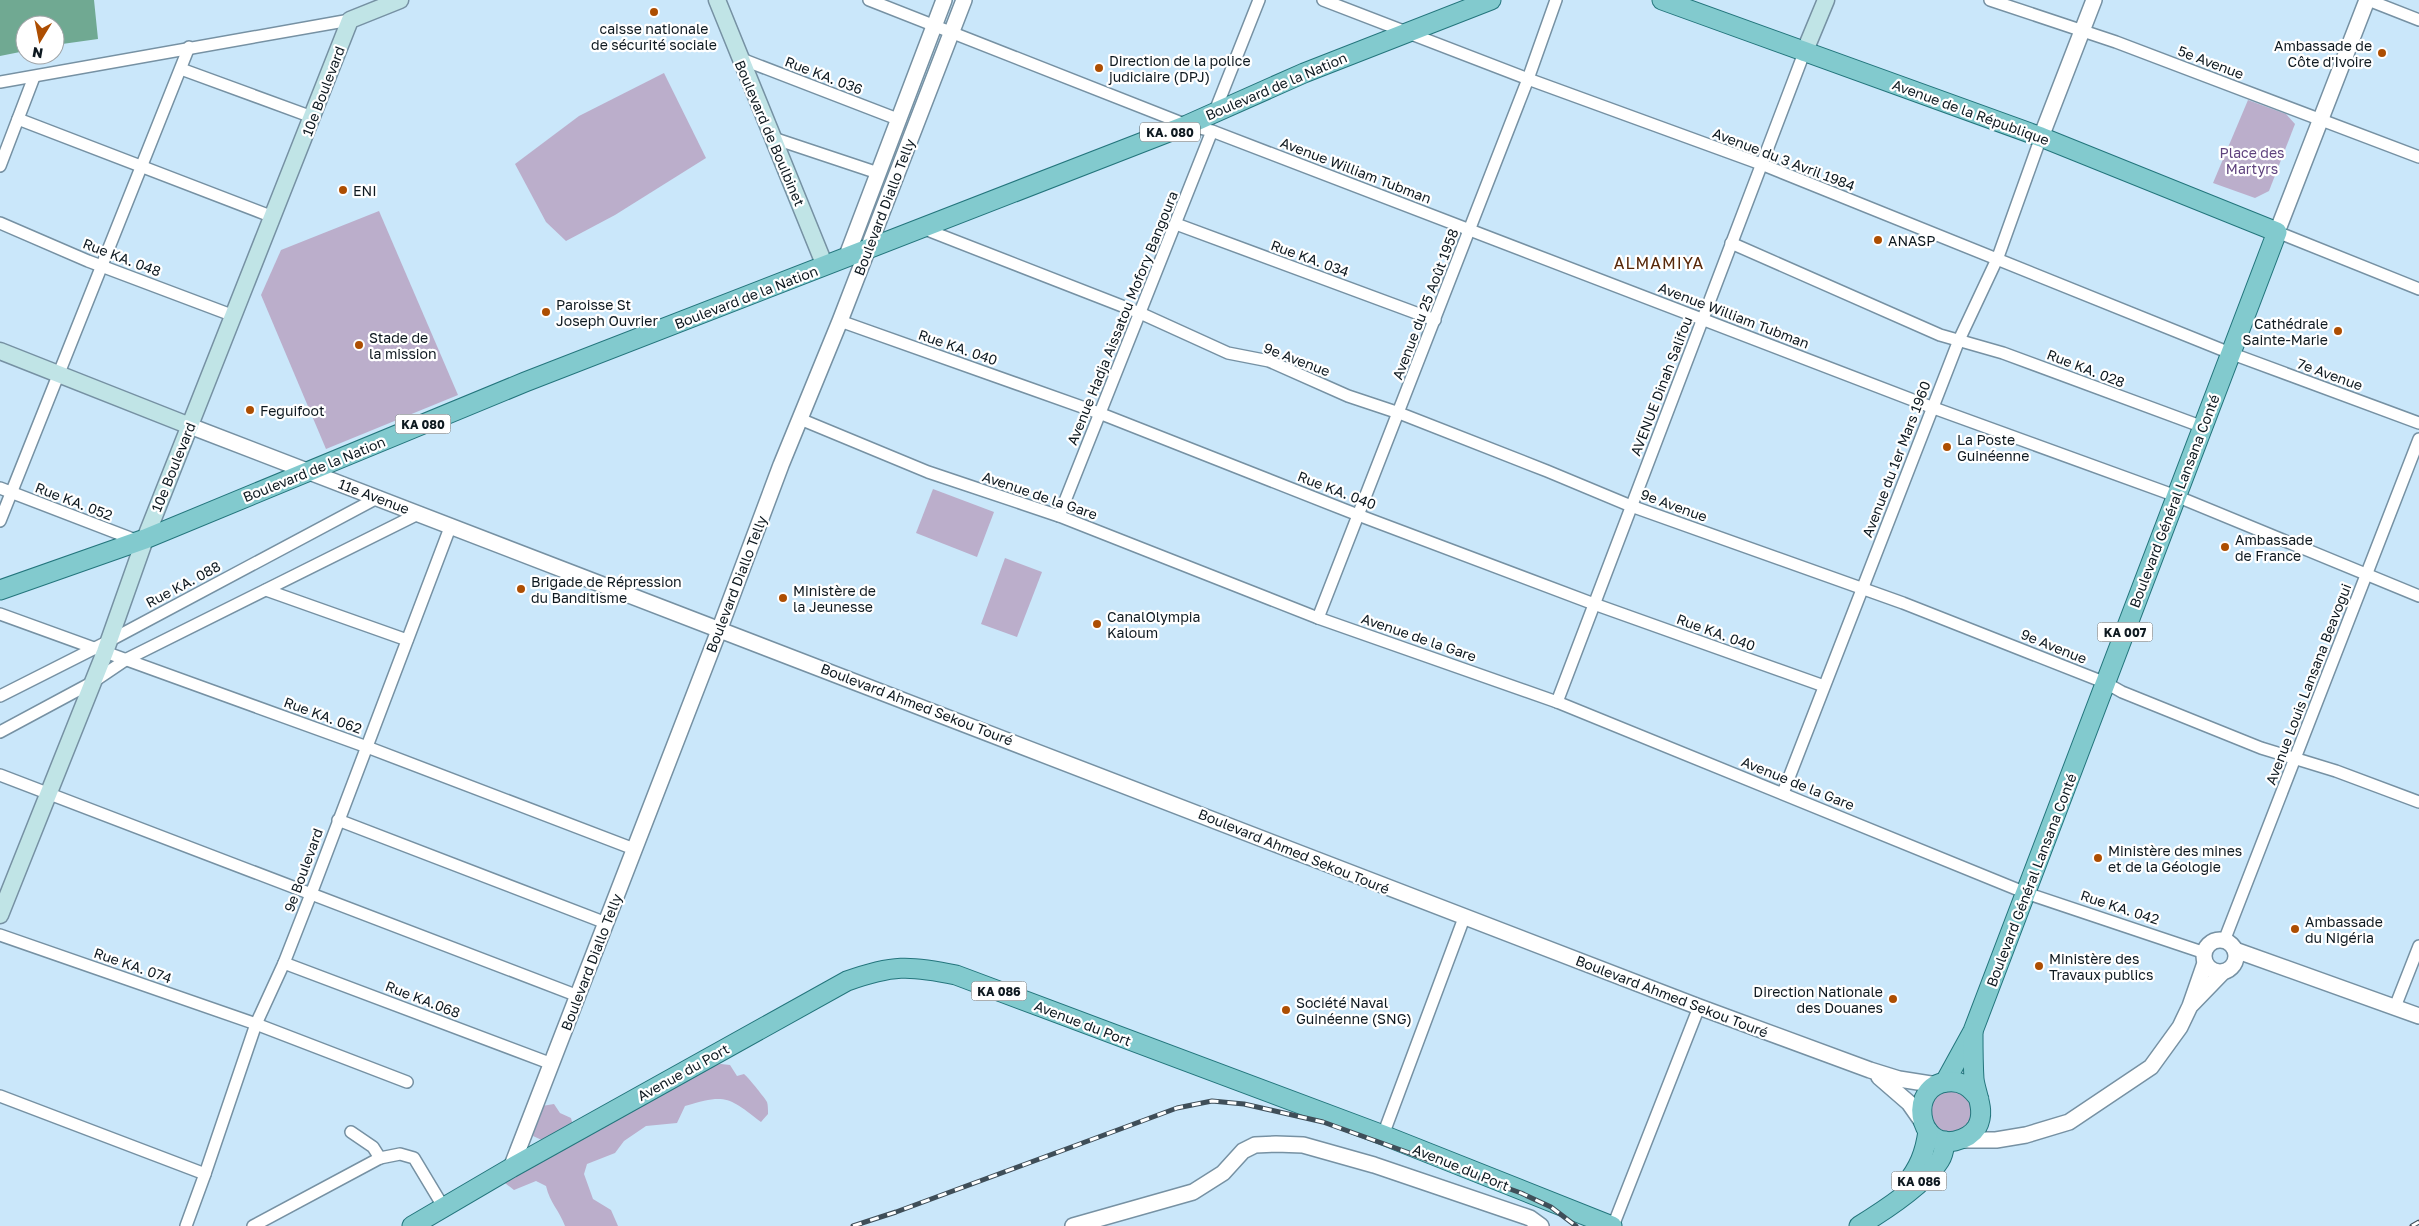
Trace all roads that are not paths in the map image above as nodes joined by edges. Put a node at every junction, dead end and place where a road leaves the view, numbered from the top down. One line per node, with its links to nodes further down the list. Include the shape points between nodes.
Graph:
1 (400, 0): 15 (main road)
2 (717, 0): 23 (main road, Boulevard de Boulbinet)
3 (869, 0): 17 (street, Avenue William Tubman)
4 (944, 0): 17 (street, Boulevard Diallo Telly)
5 (964, 0): 20 (street, Boulevard Diallo Telly)
6 (1259, 0): 28 (street)
7 (1323, 0): 19 (street, Avenue du 3 Avril 1984)
8 (1491, 0): 19 (main road, Boulevard de la Nation / KA. 080)
9 (1556, 0): 26 (street, Avenue du 25 Août 1958)
10 (1662, 0): 22 (main road, Avenue de la République)
11 (1826, 0): 22 (main road)
12 (1990, 0): 18 (street, 5e Avenue)
13 (2094, 0): 18 (street)
14 (2368, 0): 16 (street); 32 (street, Boulevard Général Lansana Conté)
15 (350, 20): 21 (street); 29 (main road, 10e Boulevard)
16 (2419, 20)
17 (934, 26): 20 (street, Avenue William Tubman); 31 (street, Boulevard Diallo Telly)
18 (2083, 30): 32 (street, 5e Avenue); 35 (street)
19 (1407, 32): 26 (street, Avenue du 3 Avril 1984); 28 (main road, Boulevard de la Nation / KA. 080)
20 (951, 34): 33 (street, Avenue William Tubman); 49 (street, Boulevard Diallo Telly)
21 (189, 47): 24 (street); 25 (street)
22 (1804, 53): 35 (main road, Avenue de la République); 38 (street, AVENUE Dinah Salifou)
23 (738, 58): 31 (street, Rue KA. 036); 36 (main road, Boulevard de Boulbinet)
24 (181, 69): 29 (street); 40 (street)
25 (34, 77): 27 (street); 30 (street)
26 (1528, 79): 38 (street, Avenue du 3 Avril 1984); 46 (street, Avenue du 25 Août 1958)
27 (0, 82)
28 (1215, 111): 33 (main road, Boulevard de la Nation / KA. 080)
29 (312, 117): 42 (main road, 10e Boulevard)
30 (18, 119): 39 (street); 40 (street)
31 (900, 120): 41 (street, Boulevard Diallo Telly)
32 (2321, 121): 37 (street, 5e Avenue); 47 (street, Boulevard Général Lansana Conté)
33 (1187, 125): 34 (street, Avenue William Tubman); 45 (main road, Boulevard de la Nation / KA. 080)
34 (1212, 131): 44 (street, Avenue Hadja Aissatou Mofory Bangoura); 46 (street, Avenue William Tubman)
35 (2041, 137): 47 (main road, Avenue de la République); 51 (street, Avenue du 1er Mars 1960)
36 (773, 138): 41 (street); 53 (main road, Boulevard de Boulbinet)
37 (2419, 157)
38 (1761, 164): 48 (street, AVENUE Dinah Salifou); 51 (street, Avenue du 3 Avril 1984)
39 (0, 166)
40 (142, 166): 42 (street); 52 (street)
41 (878, 173): 50 (street, Boulevard Diallo Telly)
42 (273, 217): 56 (main road, 10e Boulevard)
43 (0, 223): 52 (street, Rue KA. 048)
44 (1176, 224): 55 (street, Avenue Hadja Aissatou Mofory Bangoura); 58 (street, Rue KA. 034)
45 (922, 228): 49 (main road, Boulevard de la Nation / KA. 080); 55 (street, 9e Avenue)
46 (1470, 230): 57 (street, Avenue William Tubman); 58 (street, Avenue du 25 Août 1958)
47 (2276, 232): 54 (street); 62 (main road, Boulevard Général Lansana Conté / KA 007)
48 (1731, 243): 57 (street, AVENUE Dinah Salifou); 60 (street, Rue KA. 028, via 1940,335)
49 (867, 250): 50 (main road, Boulevard de la Nation / KA. 080); 59 (street, Boulevard Diallo Telly)
50 (846, 258): 53 (main road, Boulevard de la Nation / KA 080)
51 (1997, 260): 60 (street, Avenue du 1er Mars 1960); 62 (street, Avenue du 3 Avril 1984)
52 (102, 266): 56 (street, Rue KA. 048); 63 (street)
53 (825, 266): 72 (main road, Boulevard de la Nation / KA 080, via 525,382)
54 (2419, 289)
55 (1140, 313): 65 (street, Avenue Hadja Aissatou Mofory Bangoura); 66 (street, 9e Avenue, via 1228,353 1269,361 1348,396)
56 (234, 316): 69 (main road, 10e Boulevard)
57 (1703, 319): 64 (street, Avenue William Tubman); 77 (street, AVENUE Dinah Salifou)
58 (1435, 320): 66 (street, Avenue du 25 Août 1958)
59 (840, 321): 65 (street, Rue KA. 040); 67 (street, Boulevard Diallo Telly)
60 (1959, 340): 64 (street, Avenue du 1er Mars 1960); 70 (street, Rue KA. 028, via 2003,353)
61 (0, 351): 63 (main road, 11e Avenue)
62 (2230, 354): 68 (street, 7e Avenue); 70 (main road, Boulevard Général Lansana Conté / KA 007)
63 (59, 374): 69 (main road, 11e Avenue); 74 (street)
64 (1931, 408): 75 (street, Avenue William Tubman); 85 (street, Avenue du 1er Mars 1960)
65 (1099, 413): 79 (street, Rue KA. 040); 80 (street, Avenue Hadja Aissatou Mofory Bangoura)
66 (1399, 413): 77 (street, 9e Avenue); 79 (street, Avenue du 25 Août 1958)
67 (800, 419): 80 (street, Avenue de la Gare, via 928,472); 92 (street, Boulevard Diallo Telly)
68 (2419, 424)
69 (190, 426): 72 (street, 11e Avenue); 83 (main road, 10e Boulevard)
70 (2203, 427): 75 (main road, Boulevard Général Lansana Conté / KA 007)
71 (2419, 439): 84 (street, Avenue Louis Lansana Beavogui)
72 (309, 471): 76 (street, 11e Avenue); 83 (main road, Boulevard de la Nation / KA 080)
73 (0, 488): 74 (street, Rue KA. 052)
74 (12, 493): 81 (street); 83 (street, Rue KA. 052)
75 (2176, 496): 84 (street, Avenue William Tubman); 97 (main road, Boulevard Général Lansana Conté / KA 007)
76 (378, 497): 78 (street, 11e Avenue); 94 (street, Rue KA. 088)
77 (1631, 506): 85 (street, 9e Avenue); 89 (street, AVENUE Dinah Salifou)
78 (420, 513): 82 (street, 11e Avenue); 87 (street)
79 (1358, 515): 89 (street, Rue KA. 040); 91 (street, Avenue du 25 Août 1958)
80 (1059, 516): 91 (street, Avenue de la Gare)
81 (0, 521)
82 (450, 525): 92 (street, 11e Avenue); 93 (street, 9e Boulevard)
83 (142, 540): 86 (main road, Boulevard de la Nation / KA 080); 94 (main road, 10e Boulevard)
84 (2366, 574): 88 (street, Avenue William Tubman); 103 (street, Avenue Louis Lansana Beavogui)
85 (1862, 588): 97 (street, 9e Avenue); 98 (street, Avenue du 1er Mars 1960)
86 (0, 590)
87 (266, 590): 93 (street); 95 (street)
88 (2419, 596)
89 (1594, 604): 98 (street, Rue KA. 040); 100 (street, AVENUE Dinah Salifou)
90 (0, 614): 94 (street, Rue KA. 062)
91 (1318, 618): 100 (street, Avenue de la Gare)
92 (720, 628): 109 (street, Boulevard Diallo Telly); 113 (street, Boulevard Ahmed Sekou Touré)
93 (407, 640): 102 (street, 9e Boulevard)
94 (103, 647): 95 (street, Rue KA. 062); 96 (main road, 10e Boulevard); 99 (street, Rue KA. 088)
95 (127, 659): 96 (street); 102 (street, Rue KA. 062)
96 (93, 682): 101 (street); 105 (main road, 10e Boulevard)
97 (2106, 682): 103 (street, 9e Avenue, via 2122,692 2261,748); 110 (main road, Boulevard Général Lansana Conté / KA 007)
98 (1824, 686): 106 (street, Avenue du 1er Mars 1960)
99 (0, 696)
100 (1557, 702): 106 (street, Avenue de la Gare)
101 (0, 732)
102 (367, 747): 108 (street, 9e Boulevard); 109 (street, Rue KA. 062)
103 (2296, 757): 107 (street, 9e Avenue); 116 (street, Avenue Louis Lansana Beavogui)
104 (0, 776): 105 (street)
105 (48, 794): 111 (street); 112 (main road, 10e Boulevard)
106 (1783, 794): 110 (street, Avenue de la Gare)
107 (2419, 802)
108 (338, 820): 111 (street, 9e Boulevard); 114 (street)
109 (634, 849): 114 (street, Boulevard Diallo Telly)
110 (2026, 892): 118 (street, Rue KA. 042); 128 (main road, Boulevard Général Lansana Conté / KA 007)
111 (311, 894): 119 (street, 9e Boulevard); 122 (street)
112 (0, 916)
113 (1464, 918): 123 (street, Boulevard Ahmed Sekou Touré); 138 (street)
114 (606, 923): 122 (street, Boulevard Diallo Telly)
115 (0, 934): 127 (street, Rue KA. 074)
116 (2230, 945): 118 (street, via 2214,941); 120 (street); 121 (street, via 2236,960)
117 (2419, 946): 125 (street)
118 (2205, 958): 121 (street, via 2212,970); 124 (street)
119 (284, 962): 127 (street, 9e Boulevard); 129 (street, Rue KA.068)
120 (2276, 964): 121 (street); 125 (street)
121 (2226, 971): 124 (street)
122 (578, 996): 129 (street, Boulevard Diallo Telly)
123 (1699, 1006): 130 (street, Boulevard Ahmed Sekou Touré); 151 (street)
124 (2190, 1006): 140 (street, via 2180,1027 2151,1067 2123,1087 2069,1122 2044,1131)
125 (2395, 1007): 126 (street)
126 (2419, 1016)
127 (256, 1024): 131 (street, Rue KA. 074); 143 (street, 9e Boulevard)
128 (1974, 1031): 132 (main road, Boulevard Général Lansana Conté / KA 007); 134 (main road, Boulevard Général Lansana Conté / KA 007, via 1974,1081)
129 (552, 1064): 142 (street, Boulevard Diallo Telly)
130 (1870, 1070): 132 (street, Boulevard Ahmed Sekou Touré, via 1898,1079); 136 (street, Boulevard Ahmed Sekou Touré, via 1910,1103)
131 (407, 1082)
132 (1941, 1083): 134 (main road, via 1964,1084); 136 (main road, via 1925,1096 1921,1105)
133 (0, 1096): 143 (street)
134 (1979, 1099): 135 (main road)
135 (1980, 1120): 139 (main road, via 1970,1135); 140 (street)
136 (1925, 1127): 139 (main road); 145 (main road, KA 086, via 1925,1154 1915,1172)
137 (351, 1132): 141 (street, via 373,1147)
138 (1383, 1135): 142 (main road, Avenue du Port / KA 086, via 956,975 920,967 892,968 846,981); 151 (main road, Avenue du Port / KA 086)
139 (1953, 1140): 140 (street); 145 (main road, KA 086, via 1929,1173)
140 (1996, 1140)
141 (380, 1158): 144 (street, via 400,1154 414,1158); 147 (street)
142 (511, 1168): 144 (main road, Avenue du Port / KA 086)
143 (206, 1174): 146 (street, 9e Boulevard)
144 (444, 1208): 148 (main road, Avenue du Port / KA 086)
145 (1881, 1212): 152 (main road, KA 086)
146 (186, 1226)
147 (253, 1226)
148 (412, 1226)
149 (1073, 1226): 150 (street, via 1193,1192 1223,1173 1243,1151 1255,1145 1276,1144 1303,1145 1374,1165 1530,1218)
150 (1541, 1226)
151 (1612, 1226)
152 (1859, 1226)

